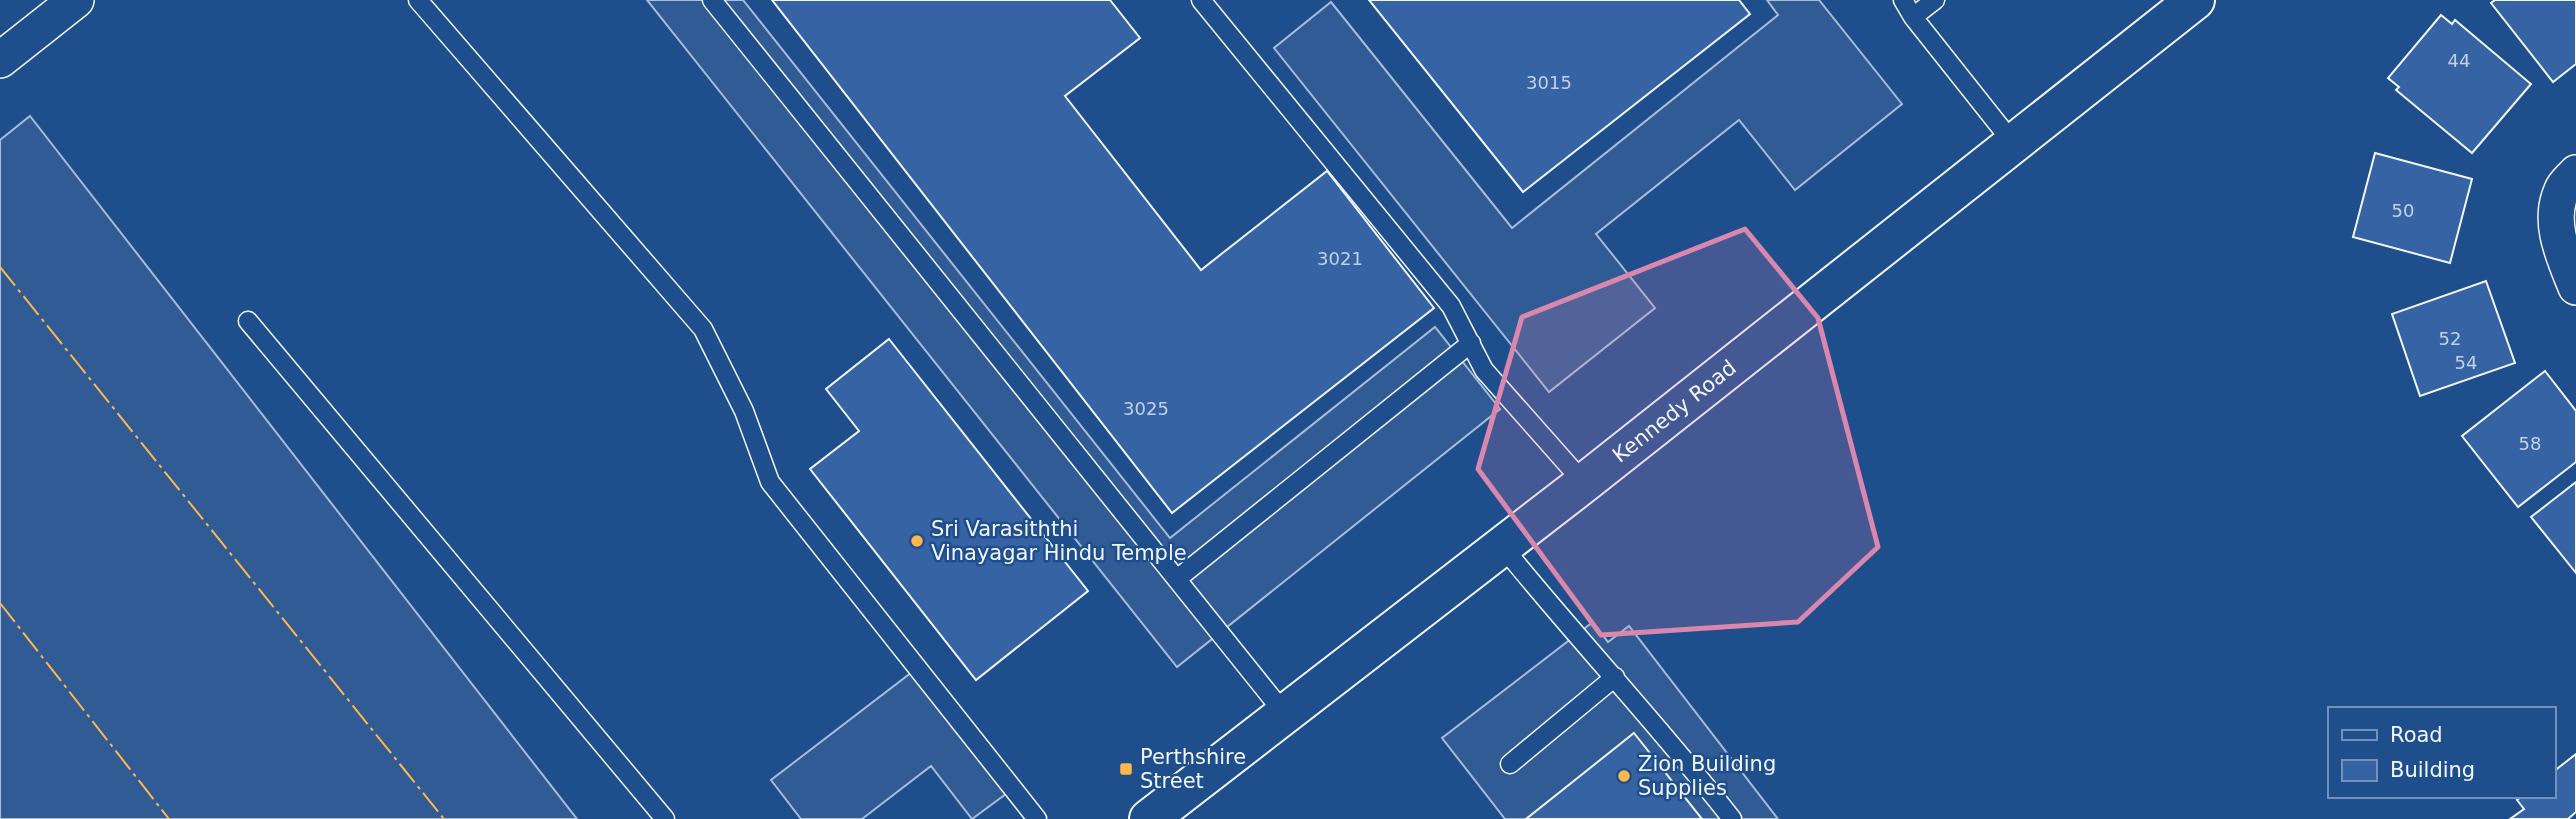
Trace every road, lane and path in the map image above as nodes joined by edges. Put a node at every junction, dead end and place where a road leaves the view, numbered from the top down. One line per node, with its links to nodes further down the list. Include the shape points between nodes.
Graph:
1 (76, 0): 9 (street)
2 (418, 0): 22 (lane, via 703,329 744,411 770,482)
3 (712, 0): 17 (lane)
4 (1200, 0): 14 (lane, via 1451,306)
5 (1903, 0): 8 (lane)
6 (1935, 0): 8 (lane)
7 (2194, 0): 10 (main road, Kennedy Road)
8 (1913, 17): 10 (lane)
9 (0, 60)
10 (2013, 143): 15 (main road, Kennedy Road)
11 (2576, 173): 12 (street, via 2562,189 2557,215 2559,244)
12 (2576, 287)
13 (248, 321): 21 (lane)
14 (1471, 343): 15 (lane, via 1484,370); 17 (lane)
15 (1584, 483): 16 (main road, Kennedy Road)
16 (1502, 546): 18 (lane); 19 (main road, Kennedy Road)
17 (1177, 579): 19 (lane)
18 (1615, 677): 20 (lane); 24 (lane)
19 (1284, 713): 23 (main road, Kennedy Road)
20 (1510, 764)
21 (665, 819)
22 (1037, 819)
23 (1149, 819)
24 (1732, 819)

